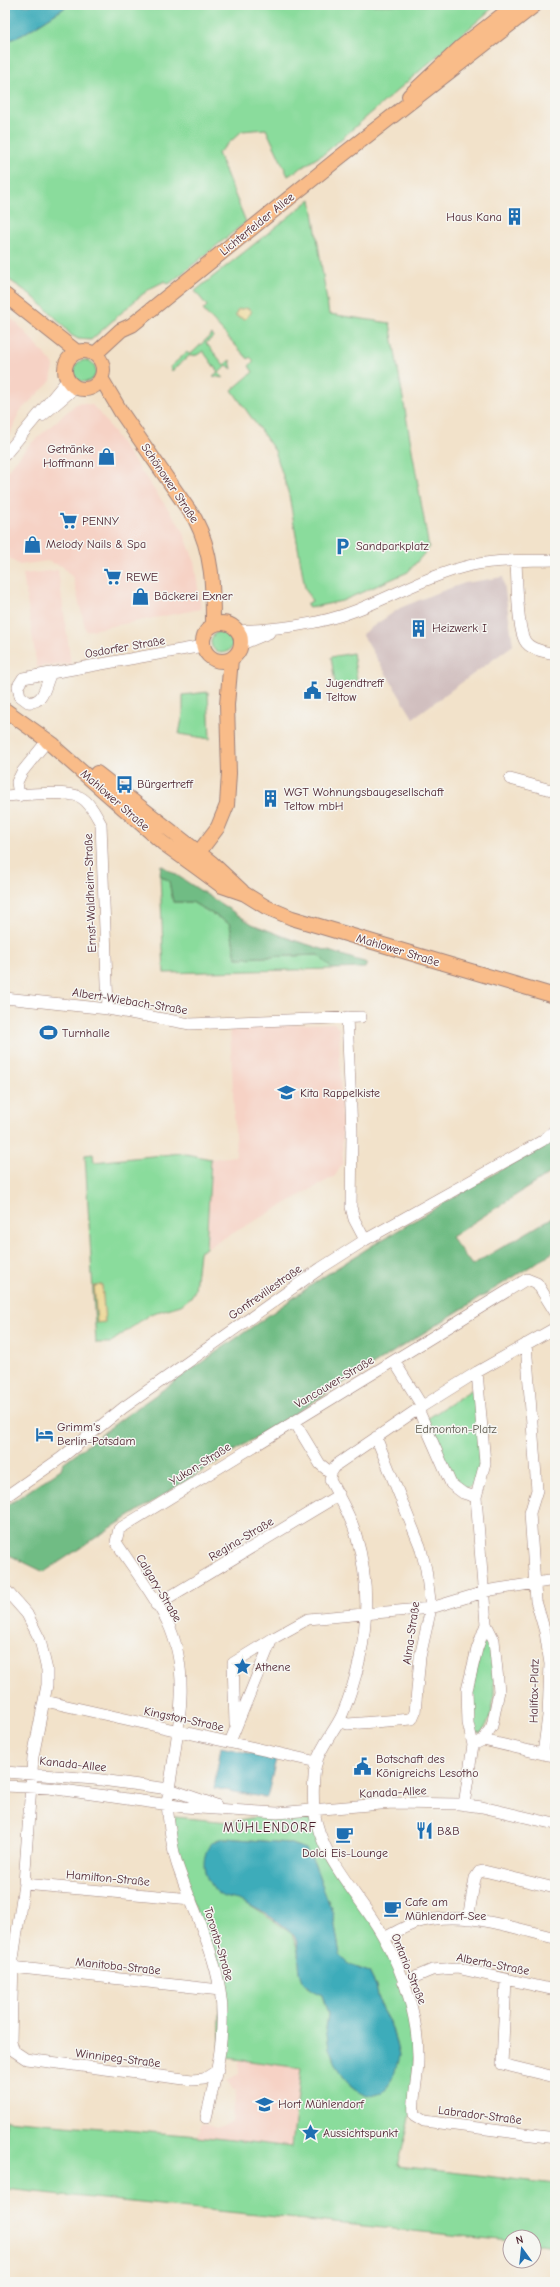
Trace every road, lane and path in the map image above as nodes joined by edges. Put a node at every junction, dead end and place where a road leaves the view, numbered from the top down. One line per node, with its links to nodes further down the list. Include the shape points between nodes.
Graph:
1 (514, 5): 3 (main road, Lichterfelder Allee, via 460,47)
2 (536, 5): 3 (main road, Lichterfelder Allee)
3 (383, 124): 6 (main road, Lichterfelder Allee, via 132,325 128,336)
4 (5, 295): 5 (main road, via 35,320)
5 (72, 357): 6 (main road, via 83,351); 8 (main road, via 66,373)
6 (98, 357): 7 (main road, via 103,370)
7 (101, 378): 9 (main road); 10 (main road, Schönower Straße)
8 (72, 383): 9 (main road); 11 (street, via 44,406)
9 (90, 388): 10 (main road, Schönower Straße)
10 (121, 412): 14 (main road, Schönower Straße, via 195,519 208,550 212,583)
11 (5, 456)
12 (555, 560): 13 (street)
13 (516, 561): 14 (street, via 465,567 416,583 358,610 315,622 281,628); 16 (street, via 521,626 525,641 531,647)
14 (229, 631): 15 (main road, via 205,634); 17 (main road, via 239,651)
15 (204, 646): 17 (main road, via 208,655); 18 (street, Osdorfer Straße)
16 (555, 654)
17 (224, 660): 25 (main road, via 229,773 227,805 218,827)
18 (52, 673)
19 (5, 710): 20 (main road, Mahlower Straße)
20 (47, 741): 24 (street, via 22,772 17,782); 25 (main road, Mahlower Straße, via 96,772)
21 (510, 779): 22 (street)
22 (555, 791)
23 (5, 796): 24 (street, Ernst-Waldheim-Straße)
24 (19, 796): 28 (street, Ernst-Waldheim-Straße, via 52,794 80,797 94,810 100,824)
25 (194, 858): 26 (main road, Mahlower Straße, via 266,907 292,918)
26 (555, 996)
27 (5, 998): 28 (street, Albert-Wiebach-Straße)
28 (108, 1009): 30 (street, Albert-Wiebach-Straße, via 190,1024)
29 (361, 1016): 30 (street, Albert-Wiebach-Straße)
30 (347, 1017): 32 (street, via 352,1131 351,1207)
31 (555, 1130): 32 (street, Gonfrevillestraße, via 542,1140)
32 (365, 1240): 43 (street, Gonfrevillestraße, via 321,1268 123,1408 61,1458)
33 (555, 1312): 36 (street, Vancouver-Straße, via 537,1282 527,1279)
34 (555, 1328): 35 (street)
35 (526, 1344): 37 (street); 47 (street, via 537,1490 530,1513)
36 (394, 1360): 38 (street); 39 (street, Vancouver-Straße)
37 (477, 1372): 38 (street); 44 (street, via 485,1463)
38 (420, 1408): 40 (street); 44 (street, via 451,1484 463,1493)
39 (294, 1421): 41 (street, Vancouver-Straße, via 320,1464); 45 (street, Yukon-Straße)
40 (376, 1437): 41 (street, via 336,1465); 51 (street, Alma-Straße, via 420,1546 426,1569)
41 (331, 1473): 42 (street, via 330,1480)
42 (339, 1495): 50 (street, Regina-Straße); 52 (street, via 356,1534 365,1581)
43 (5, 1497)
44 (476, 1497): 49 (street)
45 (119, 1529): 50 (street, Calgary-Straße, via 116,1542)
46 (555, 1580): 47 (street)
47 (536, 1582): 49 (street); 61 (street, Halifax-Platz, via 536,1601 545,1632 550,1664 548,1716)
48 (5, 1590): 55 (street, via 27,1614 40,1640 47,1670)
49 (483, 1593): 51 (street); 53 (street)
50 (156, 1605): 58 (street, Calgary-Straße, via 167,1622 180,1666 182,1689)
51 (430, 1608): 52 (street); 56 (street, Alma-Straße, via 412,1719 348,1724)
52 (367, 1614): 54 (street, via 308,1619); 56 (street, via 362,1657)
53 (486, 1624): 60 (street, via 467,1690 468,1723); 60 (street, via 494,1640 499,1691 492,1726)
54 (272, 1639): 57 (street); 57 (street, via 233,1663)
55 (45, 1701): 58 (street, Kingston-Straße); 65 (street, via 33,1757)
56 (339, 1721): 63 (street)
57 (235, 1728): 59 (street)
58 (177, 1731): 59 (street, Kingston-Straße); 68 (street, Calgary-Straße)
59 (230, 1742): 63 (street, Kingston-Straße)
60 (478, 1743): 61 (street); 70 (street)
61 (543, 1754): 62 (street)
62 (555, 1756)
63 (317, 1762): 72 (street)
64 (5, 1772): 65 (street, Kanada-Allee)
65 (33, 1773): 67 (street); 68 (street, Kanada-Allee)
66 (5, 1786): 67 (street, Kanada-Allee)
67 (32, 1786): 69 (street, Kanada-Allee); 74 (street)
68 (169, 1789): 69 (street, Calgary-Straße); 71 (street, Kanada-Allee)
69 (167, 1804): 71 (street, Kanada-Allee); 76 (street, Toronto-Straße, via 176,1863)
70 (464, 1805): 72 (street, Kanada-Allee, via 392,1803); 73 (street, Kanada-Allee)
71 (230, 1809): 72 (street, Kanada-Allee, via 277,1813)
72 (314, 1811): 78 (street, Ontario-Straße, via 332,1863)
73 (555, 1824)
74 (24, 1884): 76 (street, Hamilton-Straße); 80 (street)
75 (555, 1888): 77 (street, via 484,1871 479,1872 475,1878)
76 (191, 1899): 83 (street, Toronto-Straße, via 204,1933)
77 (468, 1918): 78 (street, via 420,1922); 79 (street)
78 (384, 1938): 82 (street, Ontario-Straße)
79 (555, 1938)
80 (12, 1967): 83 (street, Manitoba-Straße); 85 (street, Winnipeg-Straße, via 11,2041 14,2051 26,2059 192,2080 204,2079)
81 (506, 1979): 82 (street, Alberta-Straße, via 457,1968 444,1968); 84 (street, Alberta-Straße); 86 (street, via 502,2064)
82 (403, 1982): 87 (street, Ontario-Straße, via 415,2018 418,2061)
83 (220, 1990): 85 (street, Toronto-Straße, via 222,2025)
84 (555, 1990)
85 (218, 2070): 88 (street, Toronto-Straße)
86 (555, 2077)
87 (413, 2106): 89 (street, Labrador-Straße, via 414,2115 424,2121)
88 (206, 2118)
89 (555, 2138)

